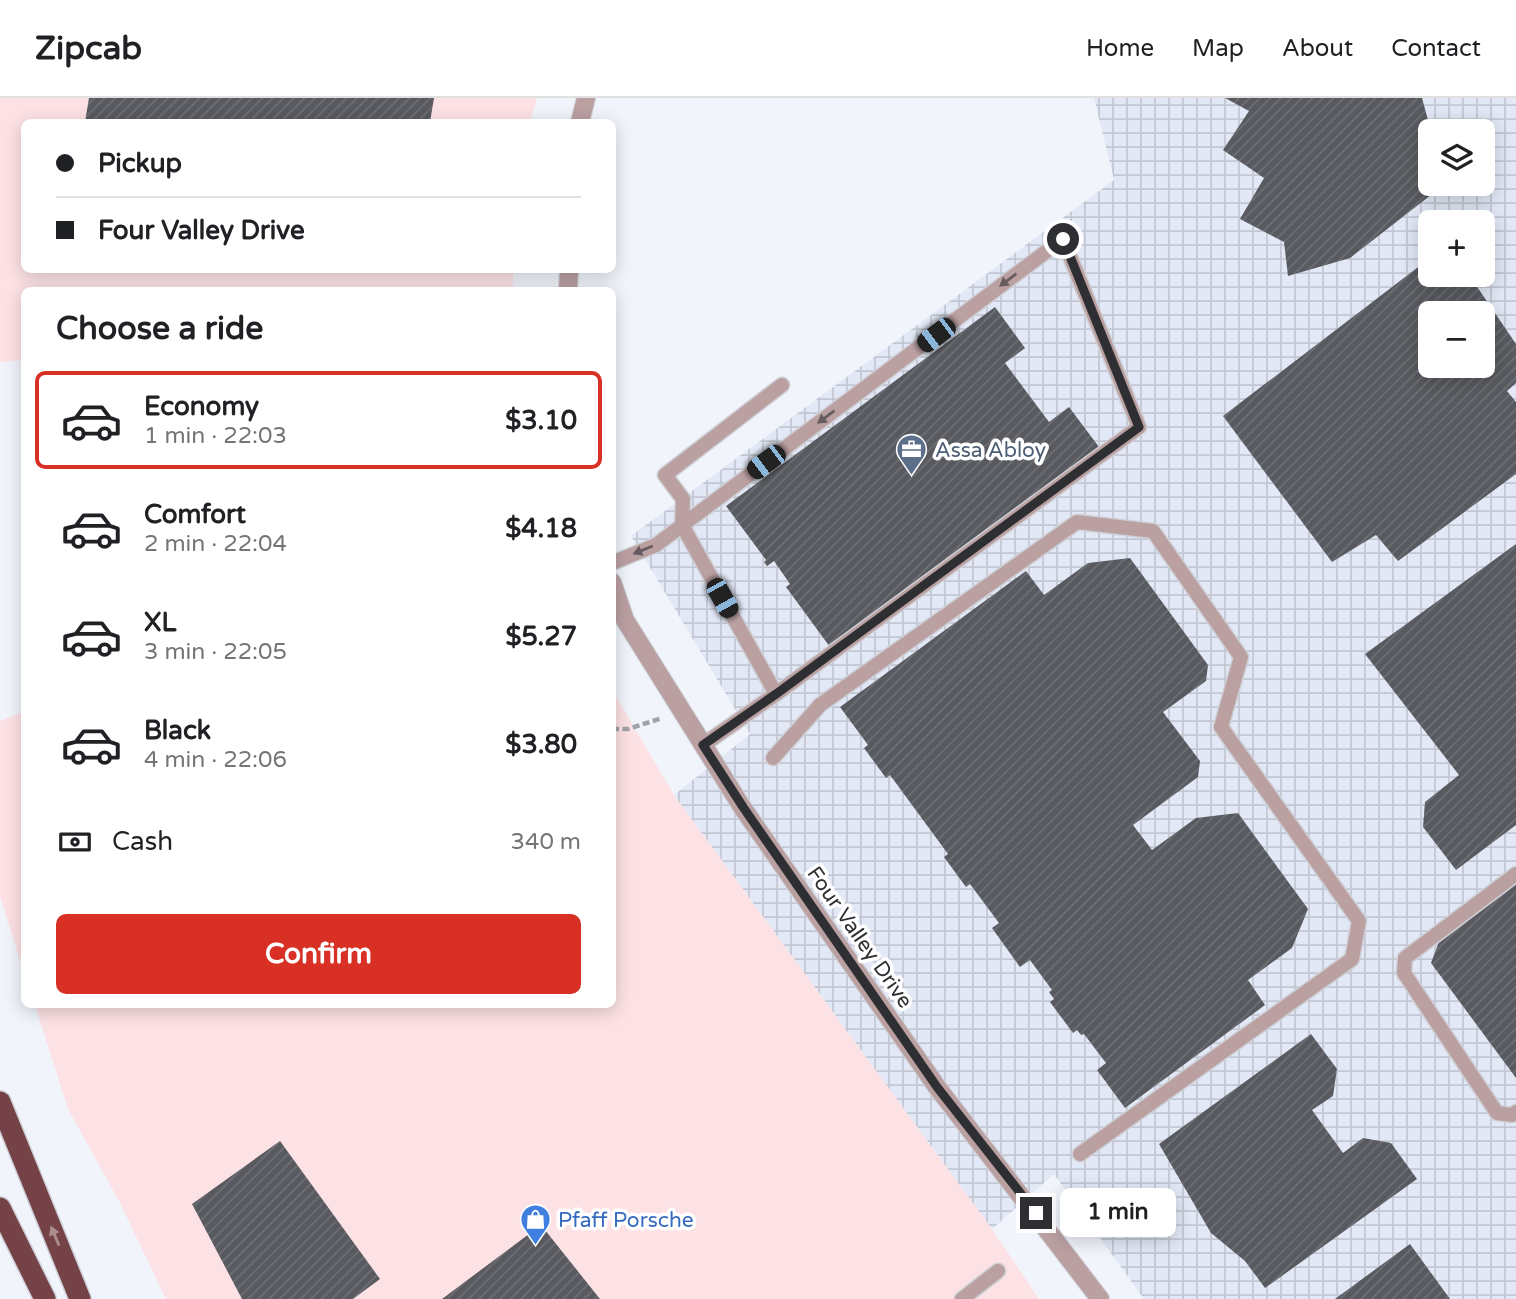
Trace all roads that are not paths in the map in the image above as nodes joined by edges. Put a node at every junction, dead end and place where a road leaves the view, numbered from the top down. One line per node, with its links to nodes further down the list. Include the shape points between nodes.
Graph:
1 (586, 98): 2 (street)
2 (581, 119)
3 (782, 385): 4 (lane, via 666,475 682,499)
4 (682, 525): 5 (lane, one-way to 5, via 656,545); 7 (lane); 7 (lane, one-way to 4, via 1139,427 1063,239)
5 (616, 561)
6 (616, 594): 8 (street, Four Valley Drive, via 625,620)
7 (776, 694): 8 (lane)
8 (703, 745): 19 (street, Four Valley Drive, via 937,1087)
9 (773, 758): 13 (lane, via 820,705 1077,522 1153,531 1241,657 1221,727 1359,921 1352,959)
10 (1516, 874): 12 (lane, via 1405,958 1404,973 1497,1113)
11 (0, 1102): 17 (highway, one-way to 11)
12 (1516, 1112)
13 (1080, 1154)
14 (0, 1208): 16 (highway)
15 (998, 1271): 18 (lane)
16 (45, 1299)
17 (80, 1299)
18 (962, 1299)
19 (1100, 1299)

